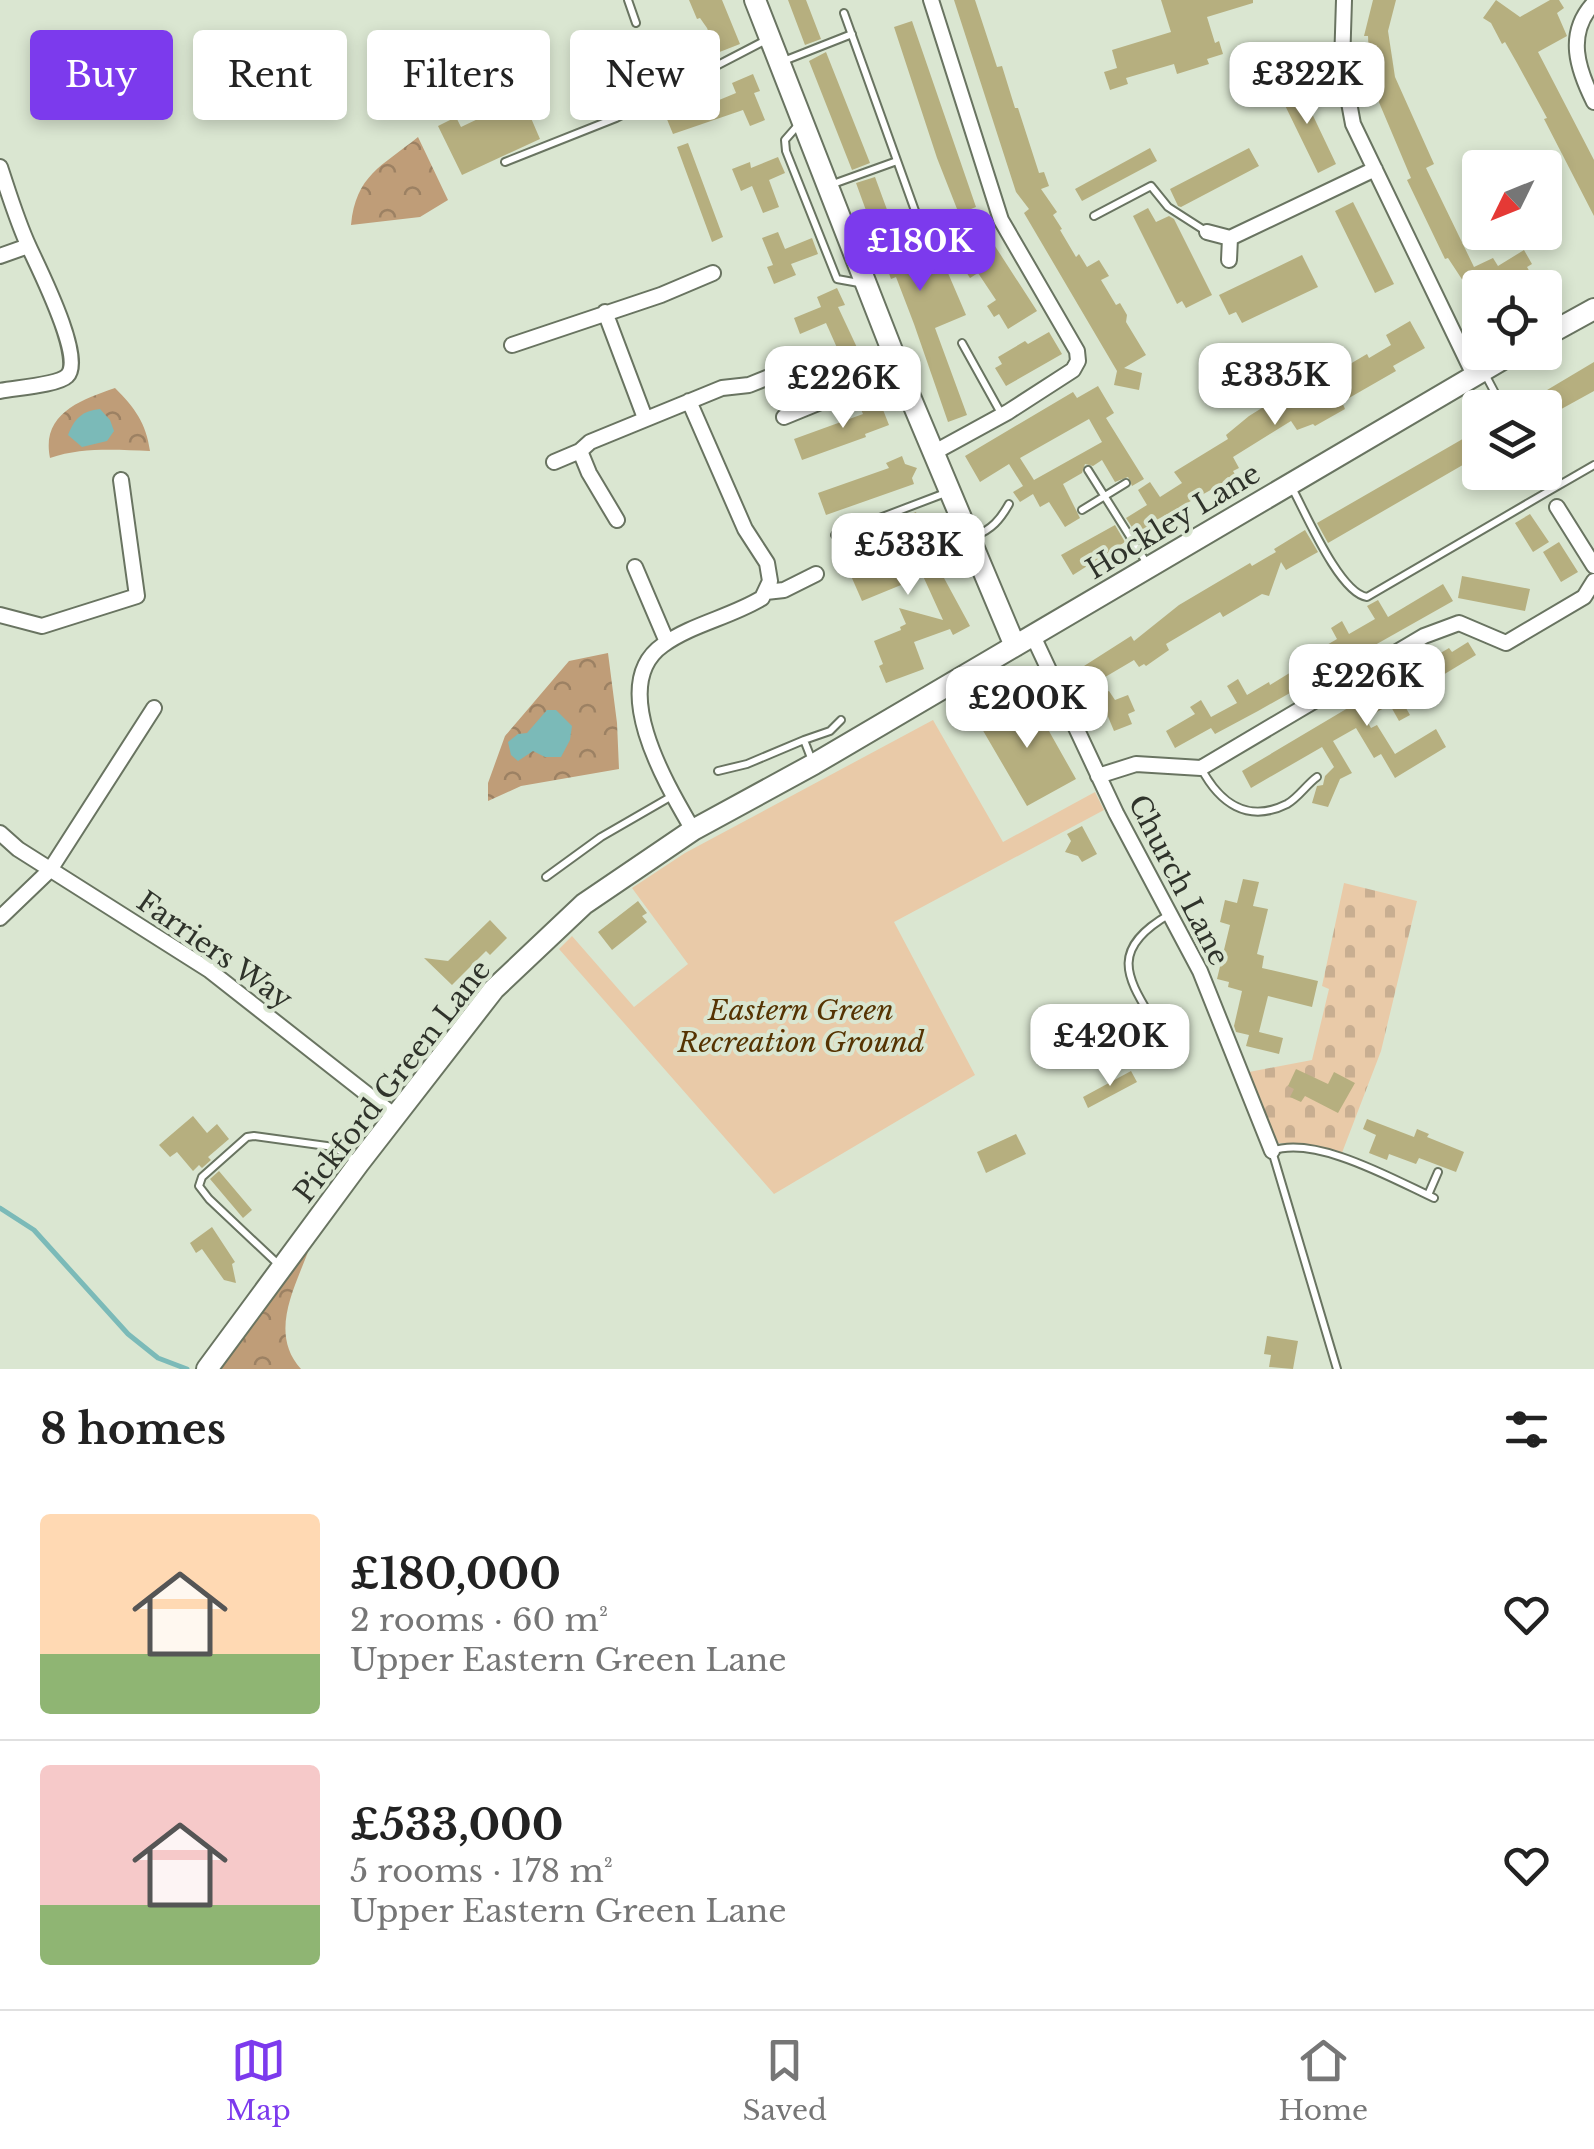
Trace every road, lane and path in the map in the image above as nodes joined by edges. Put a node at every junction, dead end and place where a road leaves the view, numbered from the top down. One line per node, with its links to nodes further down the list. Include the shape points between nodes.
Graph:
1 (628, 0): 7 (lane)
2 (755, 0): 9 (street)
3 (932, 0): 39 (street, via 1001,220 1077,352 1073,370)
4 (1344, 0): 16 (street, via 1346,94)
5 (1594, 3): 11 (street, via 1576,56)
6 (844, 13): 8 (lane)
7 (636, 24)
8 (852, 34): 10 (lane); 13 (lane)
9 (770, 38): 10 (street); 14 (lane, via 616,118)
10 (780, 62): 12 (street)
11 (1594, 102)
12 (802, 120): 17 (street); 26 (lane, via 785,140 786,151 837,279)
13 (898, 161): 17 (lane); 20 (lane)
14 (505, 162)
15 (0, 167): 22 (street)
16 (1375, 169): 21 (street); 34 (street)
17 (828, 186): 26 (street)
18 (1094, 216): 19 (lane, via 1151,186 1168,207)
19 (1207, 232): 21 (street)
20 (923, 233)
21 (1230, 238): 24 (street)
22 (28, 246): 23 (street); 37 (street, via 59,312 72,367 62,380)
23 (0, 256)
24 (1229, 260)
25 (713, 273): 28 (street)
26 (865, 282): 32 (street)
27 (1594, 308): 29 (street)
28 (604, 312): 31 (street); 41 (street)
29 (1562, 326)
30 (962, 343): 39 (lane)
31 (512, 345)
32 (899, 370): 40 (street); 43 (street)
33 (1483, 370): 34 (street, Hockley Lane)
34 (1478, 373): 36 (lane); 49 (street, Hockley Lane)
35 (770, 377): 38 (street)
36 (1490, 390)
37 (0, 391)
38 (689, 402): 41 (street); 64 (street, via 744,529 767,563)
39 (1002, 415): 43 (street)
40 (784, 417)
41 (645, 418): 42 (street)
42 (580, 450): 44 (street); 56 (street)
43 (933, 454): 51 (street)
44 (554, 462)
45 (1594, 464): 50 (lane)
46 (1088, 470): 52 (lane)
47 (121, 480): 65 (street, via 137,596 42,626)
48 (1126, 482): 52 (lane)
49 (1290, 483): 50 (lane, via 1343,581 1367,597); 61 (street, Hockley Lane)
50 (1548, 491)
51 (949, 492): 57 (lane); 58 (street)
52 (1104, 496): 55 (lane); 61 (lane)
53 (1009, 504): 58 (lane, via 989,530)
54 (1557, 507): 59 (street)
55 (1082, 510)
56 (617, 520)
57 (835, 535)
58 (969, 539): 66 (street)
59 (1594, 566)
60 (635, 567): 67 (street)
61 (1150, 568): 66 (street, Hockley Lane)
62 (816, 574): 64 (street)
63 (1594, 581): 72 (street, via 1584,597 1506,643 1459,623 1424,636)
64 (766, 592): 67 (street)
65 (0, 615)
66 (1024, 641): 71 (street, Pickford Green Lane); 74 (street, Church Lane)
67 (667, 642): 76 (street, via 647,662 641,686 646,740)
68 (154, 708): 79 (street)
69 (841, 720): 70 (lane)
70 (804, 740): 71 (lane); 73 (lane)
71 (814, 764): 77 (street, Pickford Green Lane)
72 (1201, 768): 74 (street, via 1136,764); 75 (lane, via 1218,796 1258,812 1288,803)
73 (718, 771)
74 (1098, 776): 81 (street, Church Lane)
75 (1317, 776)
76 (673, 796): 77 (street); 80 (lane)
77 (692, 830): 84 (street, Pickford Green Lane, via 584,904 494,989)
78 (0, 832): 79 (street, Farriers Way)
79 (50, 870): 82 (street); 84 (street, Farriers Way, via 209,970)
80 (546, 877)
81 (1171, 913): 83 (lane, via 1138,938 1130,960 1128,980 1164,1040); 85 (street, Church Lane)
82 (0, 918)
83 (1140, 1056)
84 (396, 1116): 86 (street, Pickford Green Lane)
85 (1272, 1151): 87 (lane, via 1286,1145 1313,1149 1431,1196); 90 (lane)
86 (359, 1163): 88 (street, Pickford Green Lane); 88 (lane, via 334,1148 254,1136 202,1177 209,1200)
87 (1438, 1172)
88 (282, 1266): 89 (street, Pickford Green Lane)
89 (207, 1369)
90 (1337, 1369)

